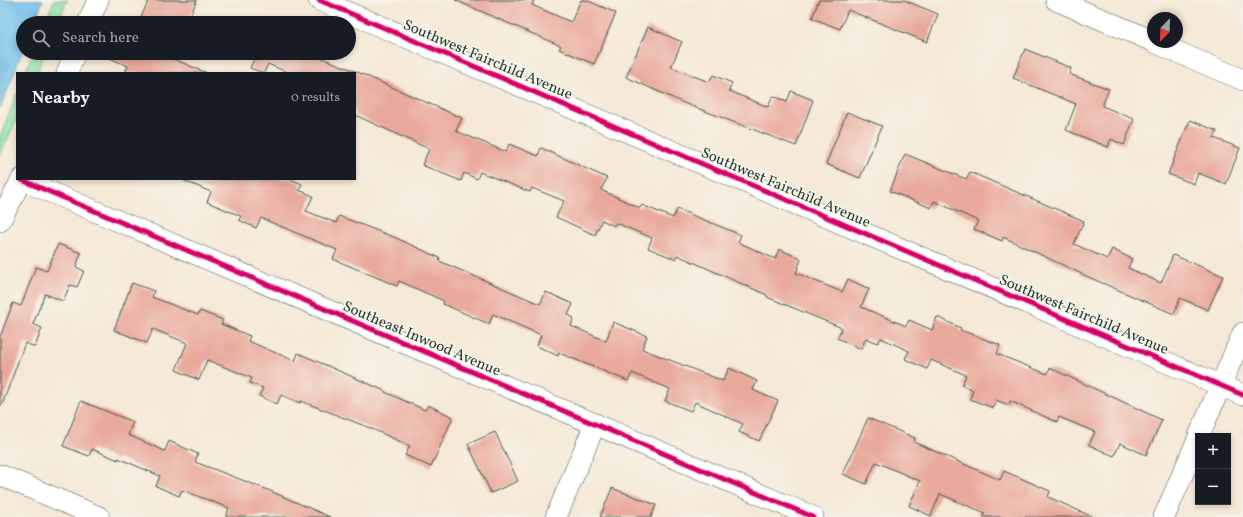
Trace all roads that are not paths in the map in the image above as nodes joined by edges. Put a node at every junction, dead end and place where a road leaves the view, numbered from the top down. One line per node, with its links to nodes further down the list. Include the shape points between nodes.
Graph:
1 (98, 0): 4 (street)
2 (319, 0): 14 (street, Southwest Fairchild Avenue)
3 (1056, 0): 5 (street)
4 (91, 16)
5 (1147, 39)
6 (1168, 48): 9 (street)
7 (72, 60): 8 (street)
8 (67, 72)
9 (1243, 80)
10 (21, 180): 12 (street)
11 (24, 180): 16 (street, Southeast Inwood Avenue)
12 (0, 221)
13 (1243, 333): 14 (street)
14 (1221, 386): 15 (street, Southwest Fairchild Avenue); 17 (street)
15 (1243, 395)
16 (595, 424): 21 (street); 22 (street, Southeast Inwood Avenue)
17 (1201, 433)
18 (1195, 446): 23 (street)
19 (0, 475): 20 (street)
20 (99, 517)
21 (556, 517)
22 (813, 517)
23 (1164, 517)

